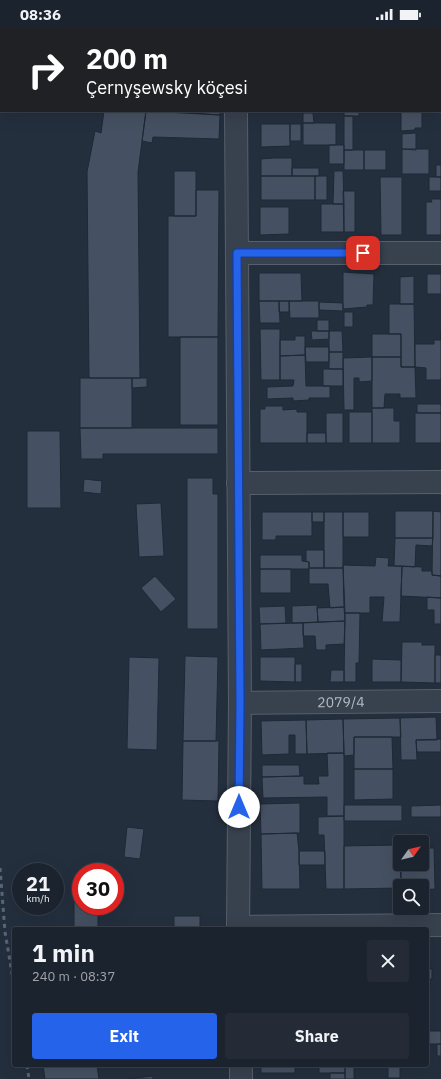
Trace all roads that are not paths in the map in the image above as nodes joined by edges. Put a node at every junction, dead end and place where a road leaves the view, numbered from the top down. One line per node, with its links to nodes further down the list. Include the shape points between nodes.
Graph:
1 (236, 112): 2 (street)
2 (237, 253): 3 (street); 5 (street)
3 (441, 253)
4 (441, 482): 5 (street)
5 (238, 483): 7 (street)
6 (441, 701): 7 (street, 2079/4 / 2079/4)
7 (240, 703): 9 (street)
8 (441, 925): 10 (street)
9 (238, 927)
10 (306, 927)
11 (240, 1067): 12 (street)
12 (241, 1079)

